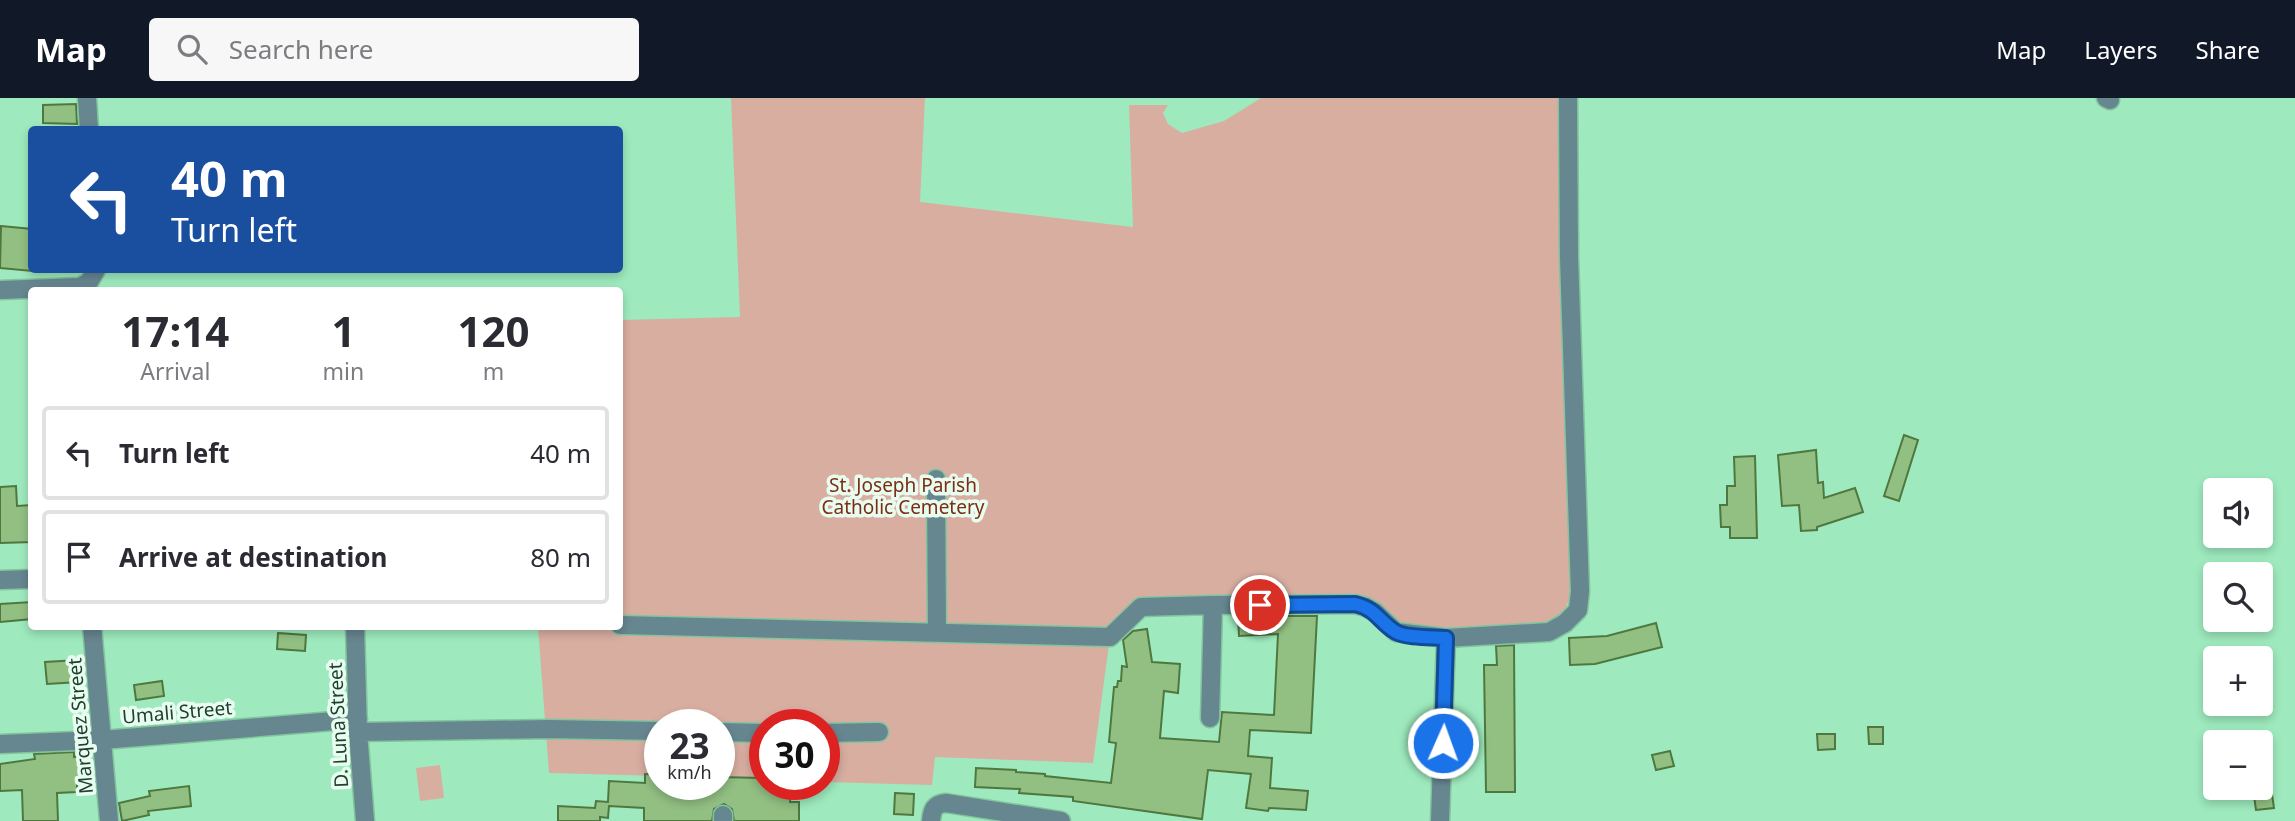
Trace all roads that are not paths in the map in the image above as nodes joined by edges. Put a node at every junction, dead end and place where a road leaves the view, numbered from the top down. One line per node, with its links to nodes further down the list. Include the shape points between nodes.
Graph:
1 (86, 98): 3 (street)
2 (1568, 98): 16 (street, via 1578,610 1549,632)
3 (89, 126)
4 (94, 273): 5 (street)
5 (80, 287)
6 (28, 289): 7 (street)
7 (0, 290)
8 (936, 480): 15 (street)
9 (28, 579): 10 (street)
10 (0, 580)
11 (1213, 605): 15 (street, via 1141,607 1110,637); 16 (street, via 1355,604 1375,612 1396,632); 17 (street)
12 (623, 625): 15 (street)
13 (92, 630): 22 (street, Marquez Street)
14 (355, 630): 18 (street, D. Luna Street)
15 (937, 632)
16 (1446, 638): 28 (street)
17 (1210, 718)
18 (358, 725): 19 (street, Umali Street); 22 (street, Umali Street); 25 (street, D. Luna Street)
19 (644, 731)
20 (879, 732): 21 (street)
21 (840, 733)
22 (102, 740): 23 (street, Umali Street); 24 (street, Marquez Street)
23 (0, 744)
24 (109, 821)
25 (365, 821)
26 (931, 821): 27 (street, via 932,810 939,803)
27 (1061, 821)
28 (1440, 821)

